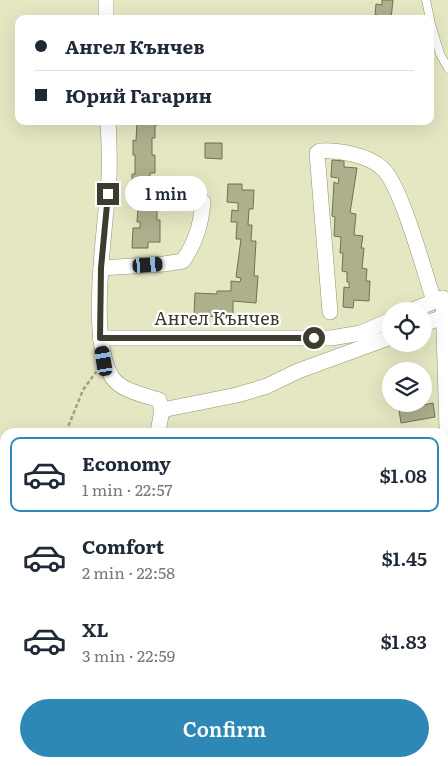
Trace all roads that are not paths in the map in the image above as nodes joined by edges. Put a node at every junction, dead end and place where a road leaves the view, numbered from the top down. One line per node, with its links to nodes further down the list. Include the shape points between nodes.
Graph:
1 (106, 0): 3 (street)
2 (426, 0): 4 (lane)
3 (106, 15)
4 (429, 15)
5 (434, 34): 6 (lane)
6 (448, 68)
7 (108, 125): 9 (street, via 109,176)
8 (203, 202): 9 (street, via 200,228 183,261)
9 (101, 268): 15 (street)
10 (442, 298): 11 (street, via 384,169 363,157 320,151 317,153); 12 (street)
11 (330, 312)
12 (443, 317): 13 (street); 19 (street)
13 (432, 321)
14 (382, 324): 15 (street, Ангел Кънчев, via 361,333 331,338)
15 (100, 338): 17 (street, via 104,361 112,379 127,389 159,400)
16 (382, 340): 17 (street, via 298,370 267,386)
17 (162, 410): 18 (street)
18 (159, 428)
19 (447, 428)

